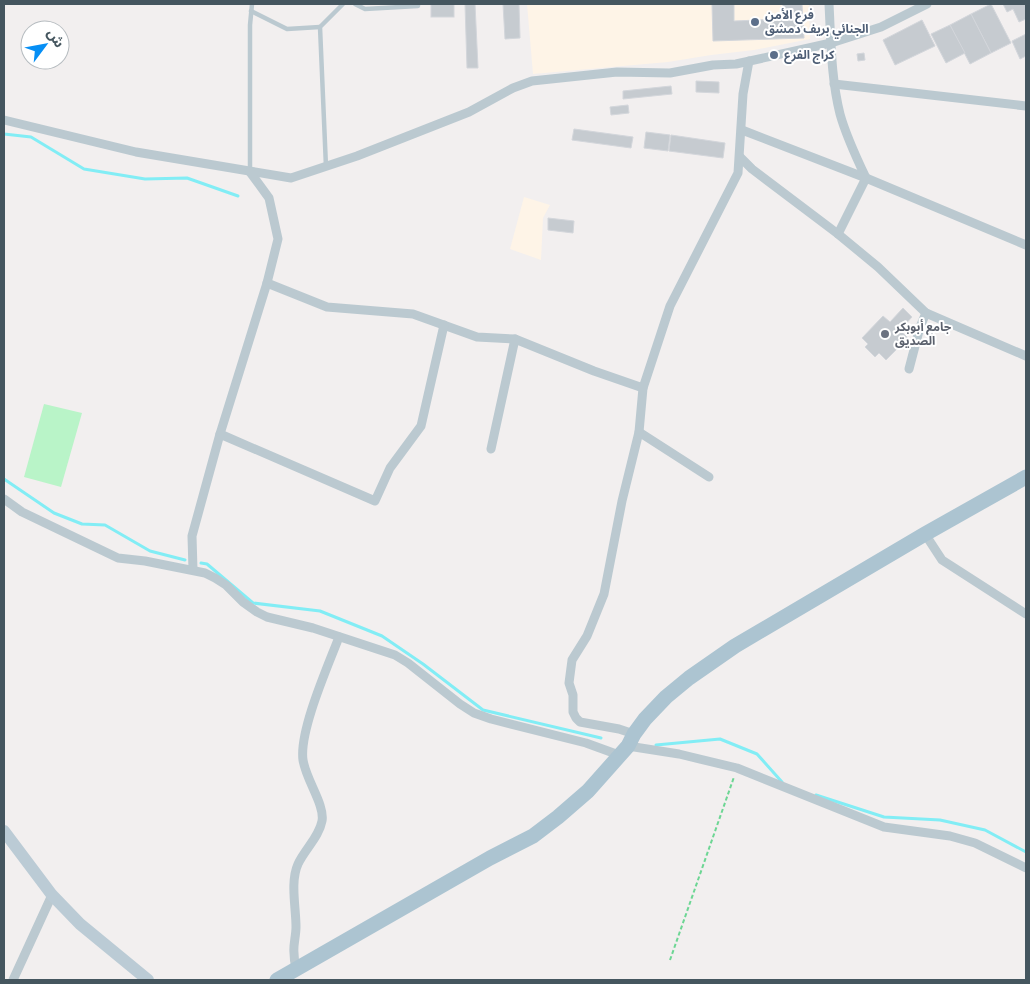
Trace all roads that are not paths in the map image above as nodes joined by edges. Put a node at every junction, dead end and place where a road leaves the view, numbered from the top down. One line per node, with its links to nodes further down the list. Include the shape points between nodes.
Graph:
1 (252, 4): 7 (lane)
2 (344, 4): 8 (lane)
3 (355, 4): 4 (lane, via 365,9)
4 (418, 4)
5 (829, 4): 9 (street)
6 (927, 4): 9 (street, via 881,27)
7 (251, 11): 8 (lane, via 287,28); 17 (lane)
8 (320, 26): 16 (lane)
9 (831, 43): 10 (street); 11 (street)
10 (749, 61): 14 (street, via 743,94); 16 (street, via 670,73 617,72 532,81 469,112)
11 (834, 84): 12 (street); 18 (street, via 851,147)
12 (1026, 106)
13 (4, 120): 17 (street, via 136,152)
14 (742, 130): 15 (street); 18 (street)
15 (740, 157): 19 (street, via 752,170); 27 (street, via 738,172 670,306)
16 (326, 167): 17 (street, via 291,178)
17 (250, 172): 21 (street, via 269,198 278,239)
18 (866, 178): 19 (street); 20 (street)
19 (838, 234): 22 (street)
20 (1026, 245)
21 (267, 283): 23 (street, via 327,307 413,314); 29 (street)
22 (926, 313): 25 (street); 26 (street)
23 (444, 324): 24 (street, via 477,336); 29 (street, via 421,426 390,468 375,502)
24 (514, 339): 27 (street); 30 (street)
25 (1026, 356)
26 (909, 369)
27 (643, 388): 28 (street)
28 (639, 432): 31 (street); 38 (street, via 604,594 596,618 572,660 569,684 576,718 580,722 619,729)
29 (220, 434): 35 (street, via 192,536)
30 (491, 449)
31 (709, 477)
32 (1026, 477): 34 (main road)
33 (4, 499): 35 (street, via 22,512 118,558)
34 (924, 534): 36 (street, via 942,560); 38 (main road, via 735,646 689,678 666,697)
35 (193, 570): 37 (street, via 215,578 267,617)
36 (1026, 614)
37 (339, 637): 38 (street, via 395,655 474,713 491,720 586,743); 42 (street, via 303,745 305,773 320,803 322,821 295,872)
38 (627, 745): 40 (street, via 738,768 884,827 950,836 975,843); 42 (main road, via 588,790 533,836)
39 (4, 831): 41 (main road)
40 (1026, 868)
41 (52, 895): 43 (street); 44 (main road, via 80,924)
42 (296, 968): 45 (main road)
43 (13, 980)
44 (148, 980)
45 (277, 980)

